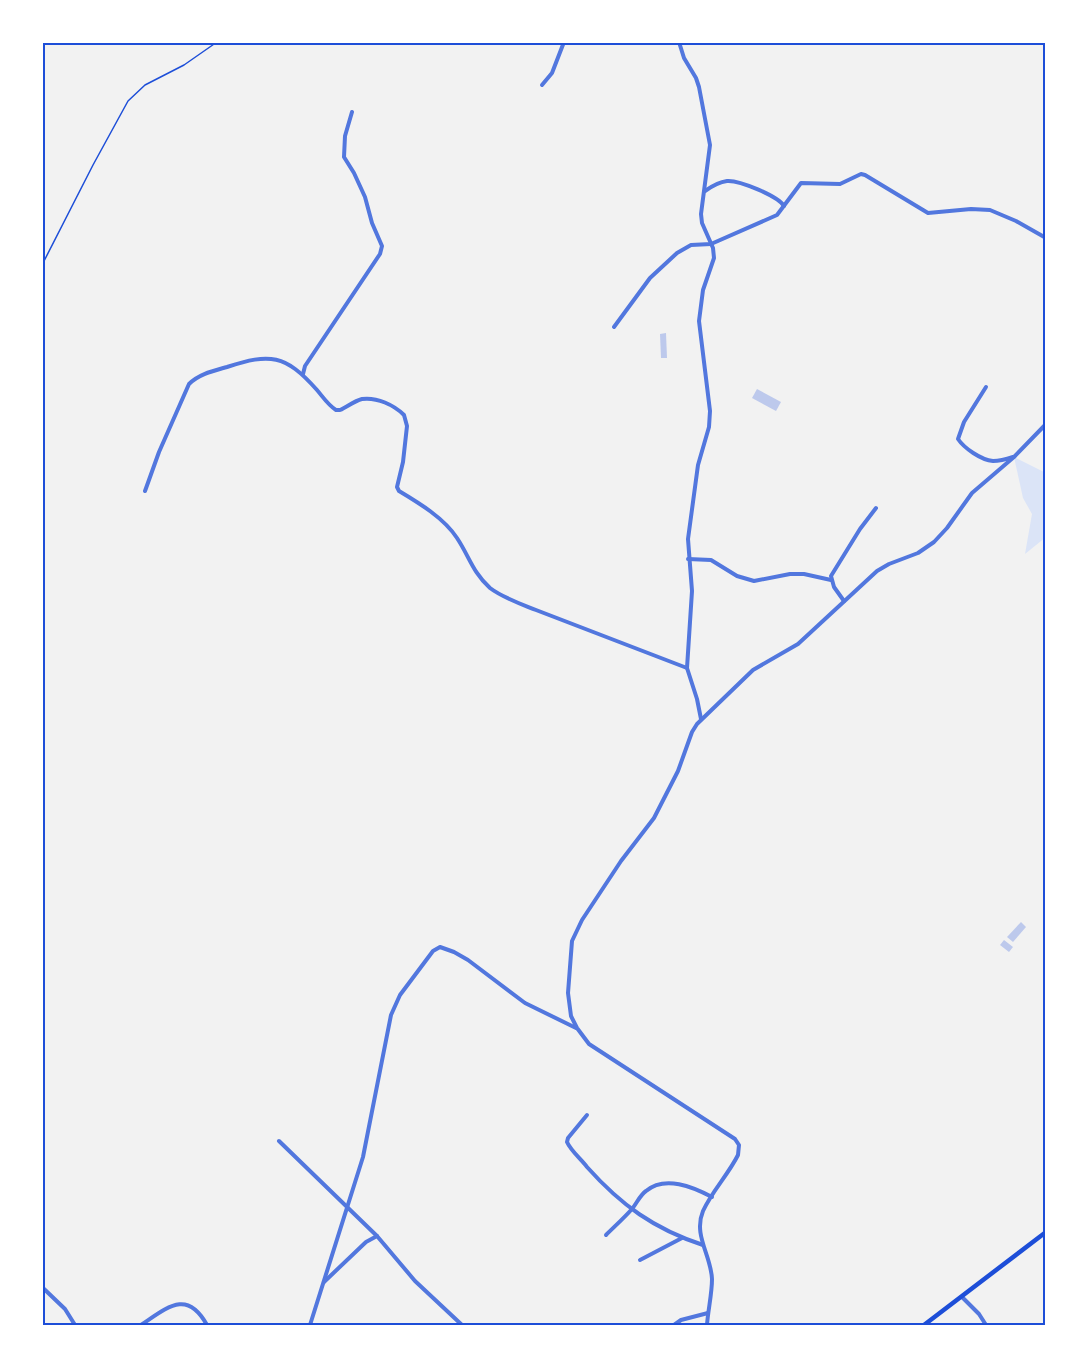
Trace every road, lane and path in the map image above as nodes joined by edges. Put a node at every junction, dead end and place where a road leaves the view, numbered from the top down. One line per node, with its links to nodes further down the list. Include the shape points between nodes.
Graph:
1 (217, 42): 10 (path, via 145,85 128,101)
2 (564, 42): 4 (street, via 552,73)
3 (679, 42): 6 (street, via 699,87 710,145)
4 (542, 85)
5 (352, 112): 12 (street, via 344,157 365,197 382,246)
6 (704, 191): 7 (street, via 731,181 777,199); 9 (street, via 702,224)
7 (784, 207): 8 (street, via 801,183 840,184 861,174 928,213 990,210); 9 (street, via 777,215)
8 (1046, 238)
9 (711, 244): 11 (street, via 677,253 650,278); 18 (street, via 714,258 703,290 699,321 709,427 698,465)
10 (42, 265)
11 (614, 327)
12 (303, 375): 16 (street, via 279,360 261,357 197,377 189,384); 21 (street, via 336,410 370,399 388,404 404,415 407,426 397,487 452,531 472,569 489,586 536,610)
13 (986, 387): 15 (street, via 958,439 964,447 986,459)
14 (1046, 424): 15 (street)
15 (1014, 457): 20 (street, via 972,493 934,542 878,571)
16 (145, 491)
17 (876, 508): 19 (street, via 853,539)
18 (688, 559): 19 (street, via 711,560 754,581 790,574); 21 (street, via 692,591)
19 (831, 580): 20 (street)
20 (844, 601): 22 (street, via 798,644 753,670)
21 (687, 668): 22 (street)
22 (701, 719): 23 (street, via 654,818 602,890 572,941 568,993)
23 (577, 1028): 26 (street, via 605,1056 735,1139 740,1149 738,1155); 27 (street, via 525,1003 454,952 440,947 433,951 400,995 391,1015 363,1156)
24 (587, 1115): 28 (street, via 568,1138 568,1145)
25 (279, 1141): 27 (street)
26 (712, 1197): 28 (street, via 679,1183 654,1186 645,1191); 33 (street, via 700,1223)
27 (347, 1208): 31 (street); 35 (street)
28 (631, 1210): 30 (street); 32 (street)
29 (1046, 1232): 37 (main road)
30 (606, 1235)
31 (377, 1236): 35 (street); 43 (street, via 414,1281)
32 (682, 1238): 33 (street); 34 (street)
33 (703, 1245): 38 (street, via 712,1277)
34 (640, 1260)
35 (323, 1283): 42 (street)
36 (42, 1287): 39 (street)
37 (962, 1297): 46 (main road); 47 (street)
38 (708, 1312): 44 (street); 45 (street)
39 (75, 1325)
40 (141, 1325): 41 (street, via 168,1308 185,1304 199,1311)
41 (207, 1325)
42 (310, 1325)
43 (462, 1325)
44 (674, 1325)
45 (707, 1325)
46 (924, 1325)
47 (986, 1325)

